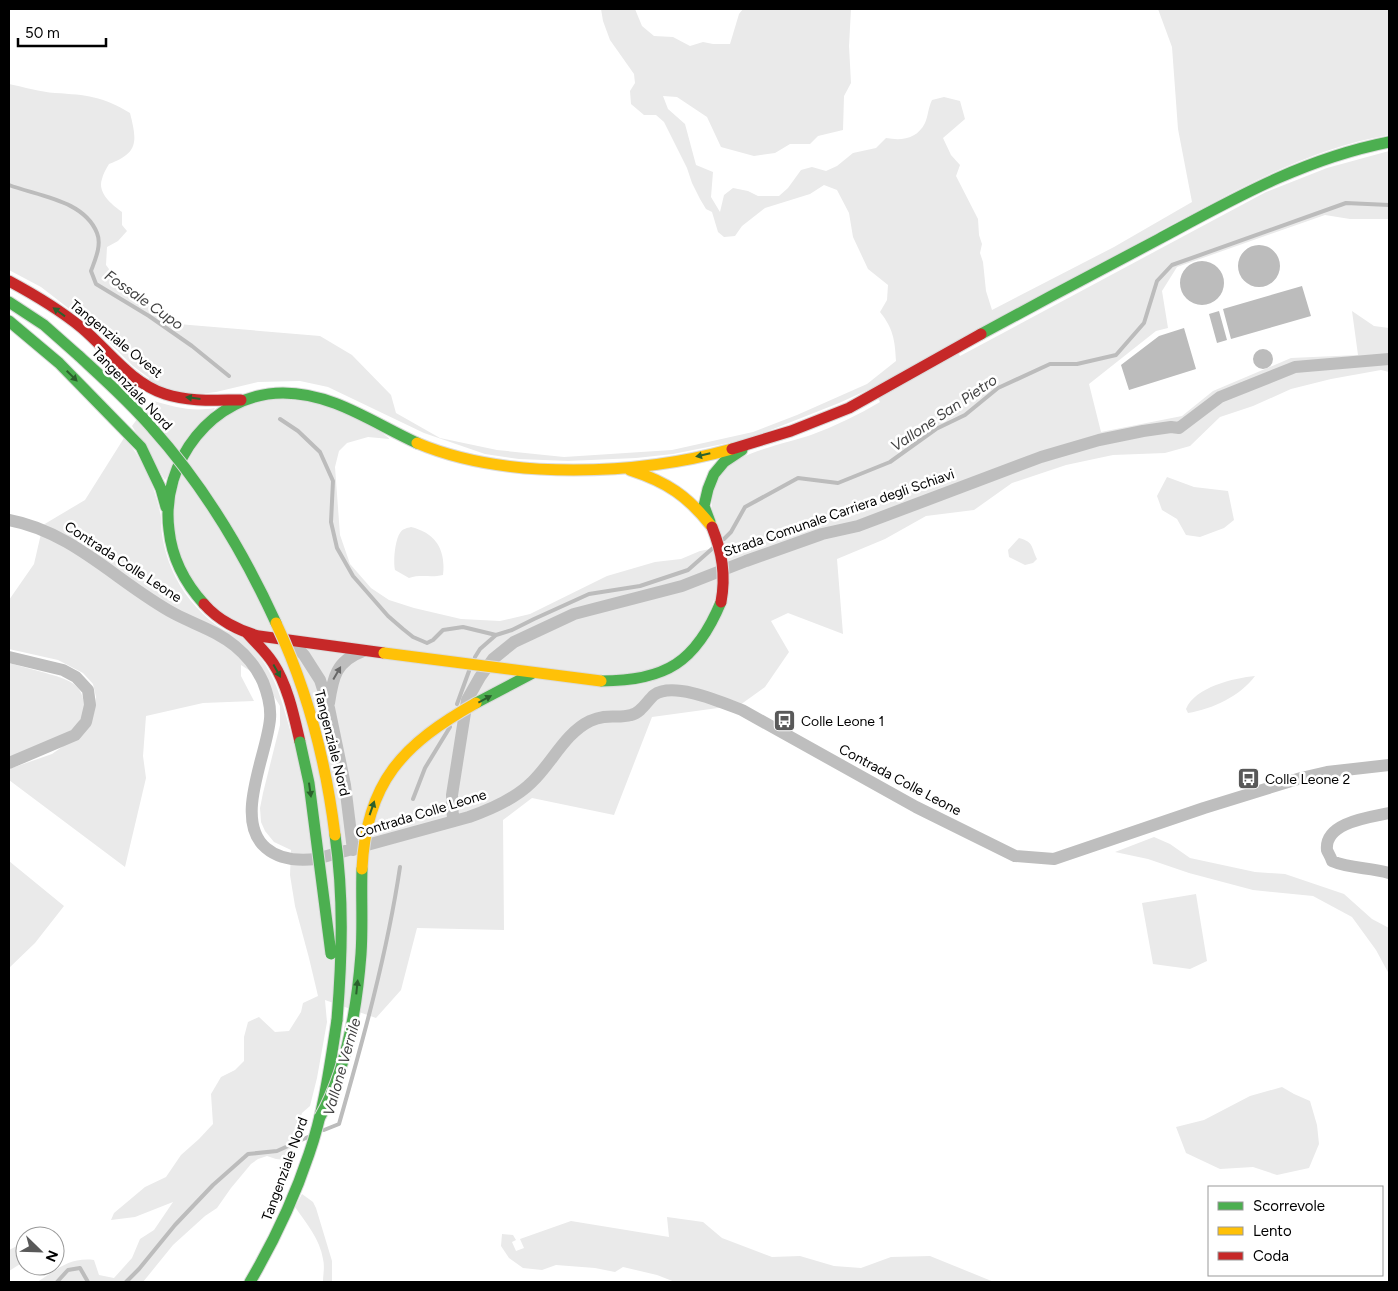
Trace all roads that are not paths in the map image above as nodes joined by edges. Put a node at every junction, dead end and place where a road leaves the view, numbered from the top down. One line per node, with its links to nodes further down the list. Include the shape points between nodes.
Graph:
1 (1389, 142): 7 (main road, via 1324,158 1262,184 853,406)
2 (9, 281): 6 (main road, Tangenziale Ovest, one-way to 2, via 196,399 155,390 89,334)
3 (9, 302): 24 (main road, Tangenziale Nord, bridge, via 44,325 79,356 161,438 230,533 283,636 304,691 332,804 342,920)
4 (9, 321): 9 (main road, one-way to 9, via 59,363 141,447 161,489)
5 (1389, 359): 21 (street, Strada Comunale Carriera degli Schiavi, via 1295,367 1220,397 1179,428 1099,440 1041,457 858,526 822,534 682,586 574,614 514,642 494,659 468,700 452,795)
6 (241, 400): 8 (main road, via 270,393 300,392 353,410 440,452 538,468); 9 (main road, via 217,415 197,434 181,458 171,484)
7 (750, 444): 8 (main road, one-way to 8, via 680,460); 11 (main road, via 724,462 714,474 704,506)
8 (623, 468): 11 (main road, via 668,484 698,508)
9 (167, 512): 12 (main road, via 174,556 182,576 210,610)
10 (9, 520): 22 (street, Contrada Colle Leone, via 56,535 121,580 236,647 263,681 270,716 252,804 251,823 256,836 273,854 297,860)
11 (712, 527): 16 (main road, bridge, via 724,563 721,602 705,638 677,665 640,680 621,682)
12 (247, 633): 13 (main road); 24 (main road, one-way to 24, bridge, via 279,673 300,742 323,881)
13 (292, 641): 14 (main road); 17 (street, Contrada Colle Leone, via 320,680)
14 (365, 650): 16 (main road, bridge); 17 (street, Contrada Colle Leone, one-way to 14, via 332,680 337,670 354,654)
15 (9, 657): 18 (street, via 62,670 76,677 88,690 90,705 86,722 75,735)
16 (533, 673): 25 (main road, one-way to 16, bridge, via 334,1091 353,1019 361,954 362,855 366,825 377,792 392,767 433,729)
17 (329, 708): 22 (street, Contrada Colle Leone, via 345,785)
18 (9, 763)
19 (1389, 765): 21 (street, Contrada Colle Leone, via 1301,778 1054,859 1015,856 916,807 742,710 679,689 662,691 632,715 605,716 589,722 574,732 532,782 513,797 491,809)
20 (1389, 813): 23 (street, via 1355,820 1339,828 1328,839 1332,861 1343,866)
21 (454, 821): 22 (street, Contrada Colle Leone)
22 (353, 850)
23 (1389, 873)
24 (337, 1020): 25 (main road, Tangenziale Nord, bridge)
25 (320, 1117): 26 (main road, Tangenziale Nord, via 294,1195)
26 (250, 1282)

